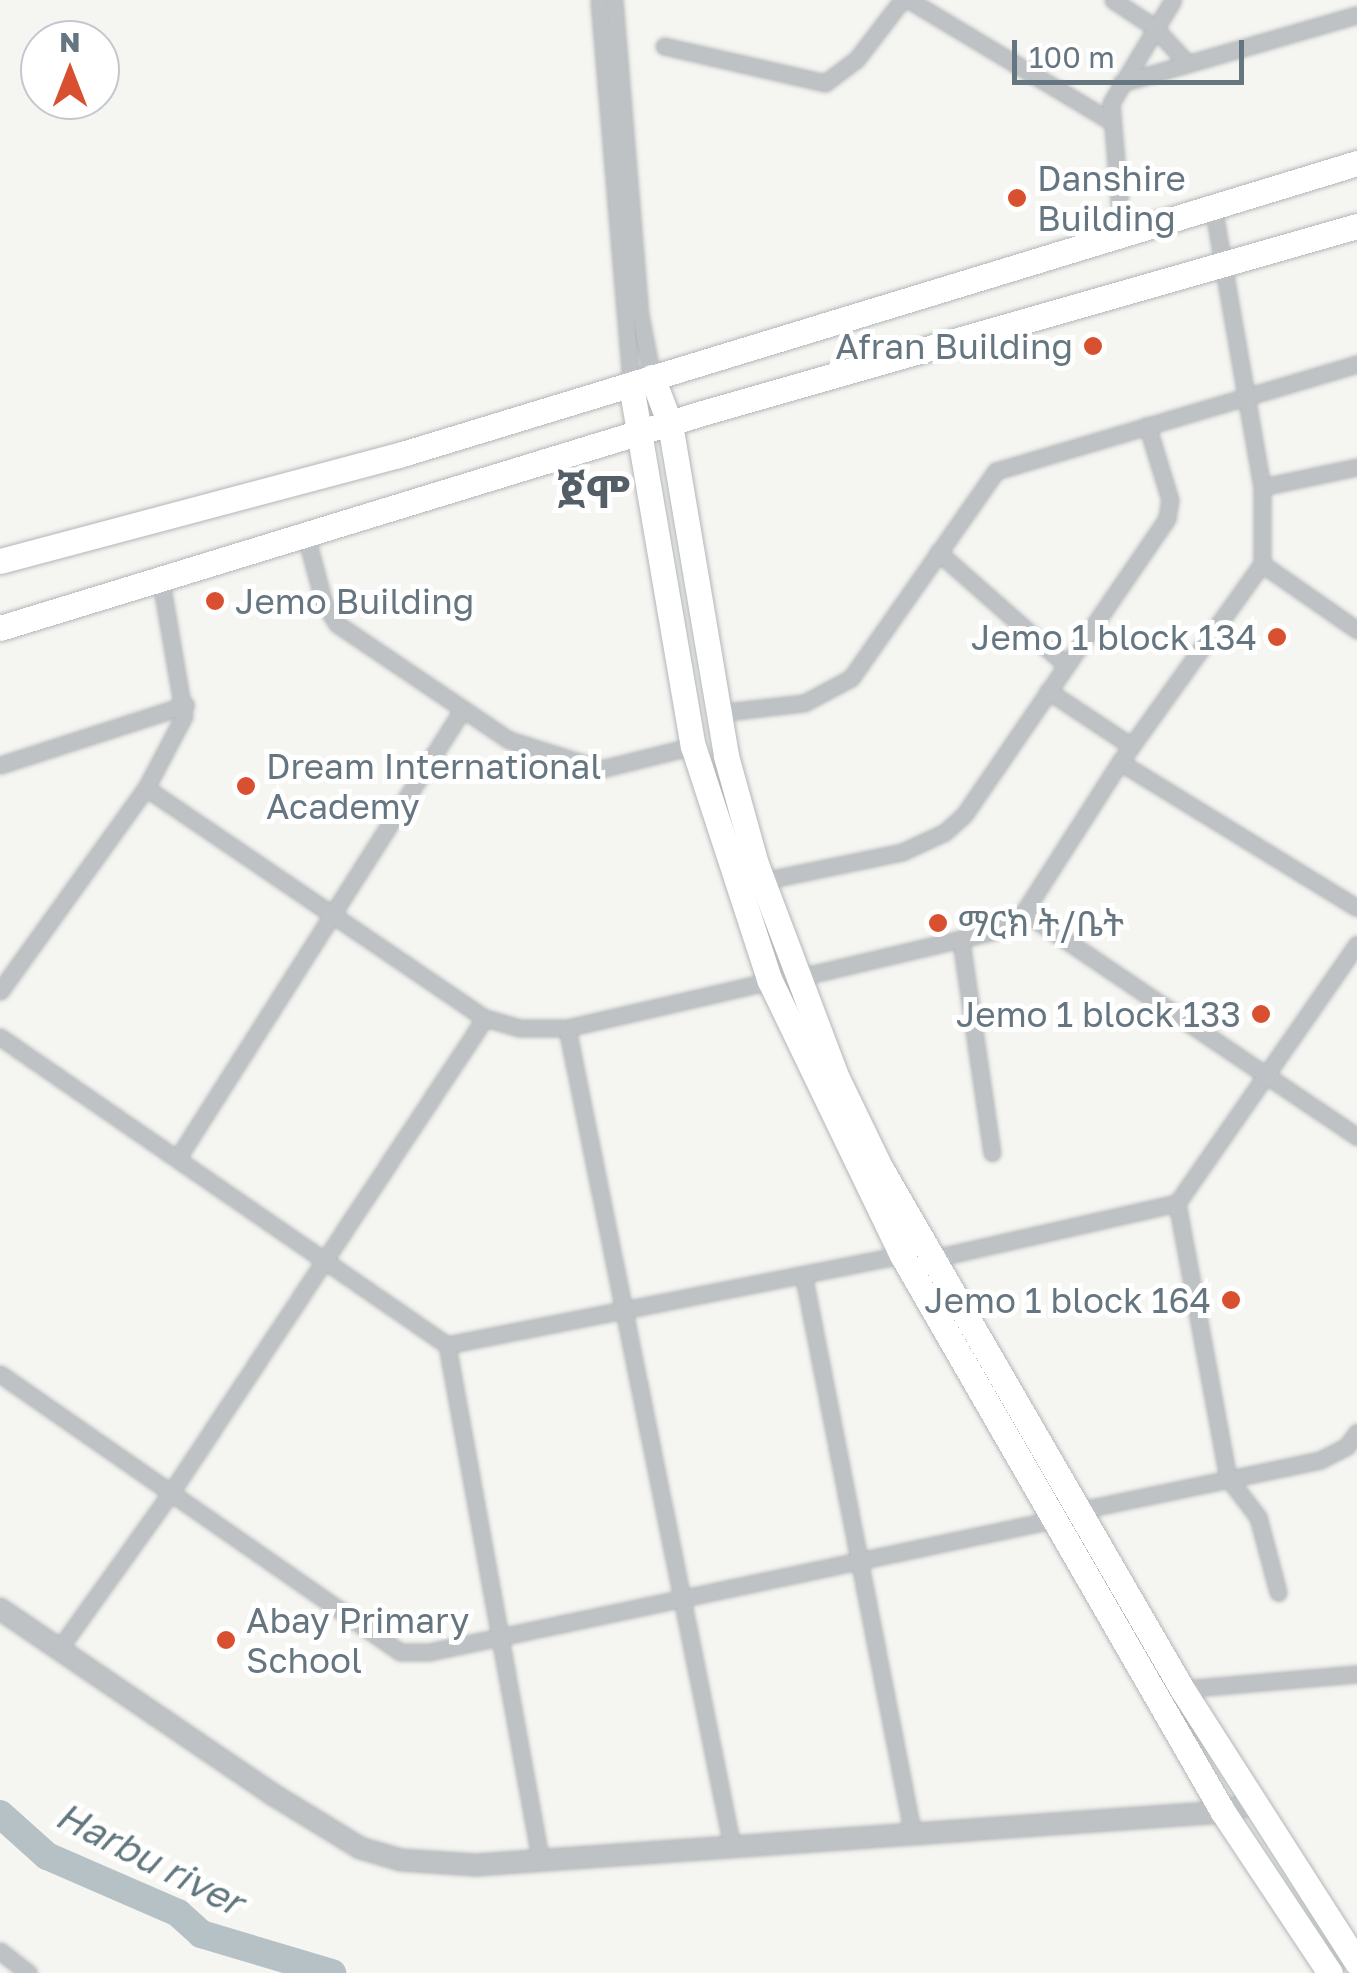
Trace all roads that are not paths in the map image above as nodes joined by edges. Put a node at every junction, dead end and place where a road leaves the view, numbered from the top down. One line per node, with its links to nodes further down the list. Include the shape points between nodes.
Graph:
1 (600, 0): 18 (street)
2 (614, 0): 18 (street)
3 (906, 0): 8 (street, via 856,60 825,84); 11 (street)
4 (1113, 0): 7 (street)
5 (1173, 0): 7 (street)
6 (1357, 14): 9 (street)
7 (1154, 26): 9 (street); 10 (street)
8 (664, 46)
9 (1187, 63): 10 (street)
10 (1121, 83): 11 (street, via 1111,104)
11 (1112, 122): 15 (street)
12 (1357, 163): 13 (main road)
13 (1213, 207): 15 (main road); 16 (street)
14 (1357, 226): 16 (main road)
15 (1122, 234): 18 (main road)
16 (1221, 265): 19 (street); 20 (main road)
17 (1357, 364): 19 (street)
18 (642, 381): 21 (main road); 23 (main road); 31 (main road, via 301,484)
19 (1244, 395): 22 (street); 28 (street)
20 (730, 406): 21 (main road); 27 (main road, via 697,430)
21 (670, 424): 23 (main road); 27 (main road)
22 (1147, 425): 30 (street, via 996,470); 36 (street, via 1170,500 1167,518)
23 (635, 434): 24 (main road); 26 (main road)
24 (581, 452): 26 (main road); 29 (main road)
25 (1357, 467): 28 (street)
26 (642, 471): 41 (main road)
27 (679, 478): 40 (main road)
28 (1262, 486): 32 (street)
29 (306, 536): 33 (main road); 39 (street, via 328,614)
30 (938, 552): 36 (street); 40 (street, via 866,660 832,694)
31 (0, 561)
32 (1262, 564): 35 (street); 42 (street)
33 (161, 582): 34 (main road); 38 (street)
34 (0, 628)
35 (1357, 630)
36 (1066, 665): 37 (street)
37 (1048, 691): 42 (street); 46 (street, via 946,832 869,862)
38 (186, 705): 44 (street); 45 (street)
39 (461, 712): 41 (street, via 509,740 600,769); 49 (street)
40 (716, 713): 46 (main road)
41 (693, 746): 52 (main road)
42 (1131, 746): 43 (street)
43 (1120, 762): 47 (street); 48 (street)
44 (0, 765)
45 (146, 788): 49 (street); 53 (street)
46 (762, 881): 52 (main road)
47 (1357, 908)
48 (1024, 912): 50 (street, via 999,930); 57 (street)
49 (330, 914): 54 (street); 60 (street)
50 (961, 941): 52 (street); 59 (street)
51 (1357, 944): 57 (street)
52 (783, 980): 55 (street); 62 (main road); 63 (main road)
53 (0, 991)
54 (485, 1018): 55 (street, via 520,1028); 64 (street)
55 (566, 1028): 66 (street)
56 (0, 1037): 60 (street)
57 (1268, 1076): 58 (street); 61 (street)
58 (1357, 1137)
59 (992, 1152)
60 (179, 1156): 64 (street)
61 (1177, 1204): 63 (street); 71 (street)
62 (902, 1255): 65 (street); 67 (main road)
63 (935, 1258): 67 (main road)
64 (322, 1259): 68 (street); 72 (street)
65 (804, 1278): 66 (street); 74 (street)
66 (626, 1311): 68 (street); 76 (street)
67 (960, 1327): 73 (main road)
68 (447, 1346): 78 (street)
69 (0, 1374): 72 (street)
70 (1357, 1432): 71 (street, via 1334,1456)
71 (1228, 1478): 73 (street); 75 (street, via 1258,1518)
72 (172, 1491): 78 (street, via 400,1652); 79 (street)
73 (1069, 1515): 74 (street); 81 (main road); 83 (main road)
74 (861, 1560): 76 (street); 84 (street)
75 (1278, 1592)
76 (680, 1595): 78 (street); 85 (street)
77 (0, 1608): 79 (street)
78 (500, 1635): 86 (street)
79 (59, 1649): 86 (street, via 360,1848 439,1864)
80 (1357, 1674): 81 (street)
81 (1182, 1688): 82 (main road)
82 (1257, 1802): 83 (street); 88 (main road)
83 (1224, 1812): 84 (street); 90 (main road)
84 (913, 1835): 85 (street)
85 (732, 1846): 86 (street)
86 (540, 1858)
87 (0, 1951): 89 (street)
88 (1357, 1963)
89 (28, 1973)
90 (1330, 1973)

